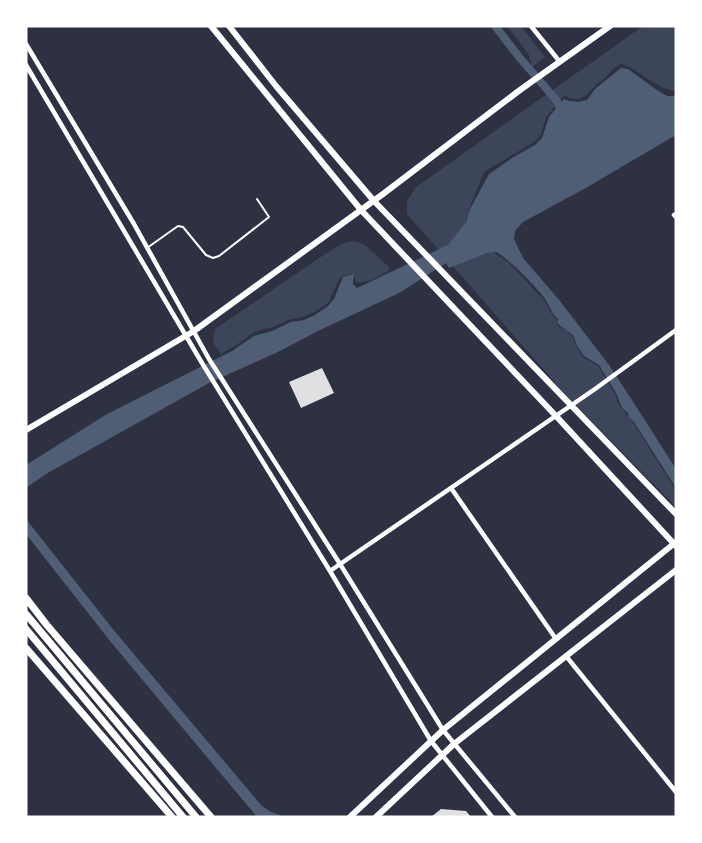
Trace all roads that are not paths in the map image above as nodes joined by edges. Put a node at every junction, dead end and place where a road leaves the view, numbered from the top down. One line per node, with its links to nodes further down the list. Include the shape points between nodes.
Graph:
1 (211, 26): 10 (main road)
2 (229, 26): 9 (main road)
3 (531, 26): 6 (street)
4 (610, 26): 6 (main road)
5 (26, 44): 11 (street)
6 (560, 62): 9 (main road)
7 (26, 65): 14 (street)
8 (257, 198): 11 (lane, via 269,217 219,256 206,255 183,227 178,226)
9 (374, 201): 10 (main road); 15 (main road)
10 (361, 210): 13 (main road); 16 (main road)
11 (147, 248): 13 (street)
12 (676, 330): 15 (street)
13 (194, 331): 14 (main road); 21 (street)
14 (186, 336): 17 (main road); 23 (street)
15 (571, 406): 16 (street); 19 (main road)
16 (556, 416): 18 (street); 20 (main road)
17 (26, 430)
18 (451, 488): 21 (street); 27 (street)
19 (676, 514)
20 (675, 544): 27 (main road)
21 (340, 564): 23 (street); 30 (street)
22 (676, 570): 29 (main road)
23 (330, 571): 31 (street)
24 (26, 598): 38 (main road)
25 (26, 614): 37 (main road)
26 (26, 629): 36 (main road)
27 (556, 639): 30 (main road)
28 (26, 648): 35 (main road)
29 (566, 656): 32 (main road); 34 (street)
30 (443, 730): 31 (main road); 32 (street)
31 (431, 741): 33 (street); 39 (main road)
32 (454, 744): 33 (main road); 42 (street)
33 (441, 755): 40 (main road); 41 (street)
34 (676, 792)
35 (172, 817)
36 (182, 817)
37 (196, 817)
38 (211, 817)
39 (350, 817)
40 (376, 817)
41 (492, 817)
42 (515, 817)

